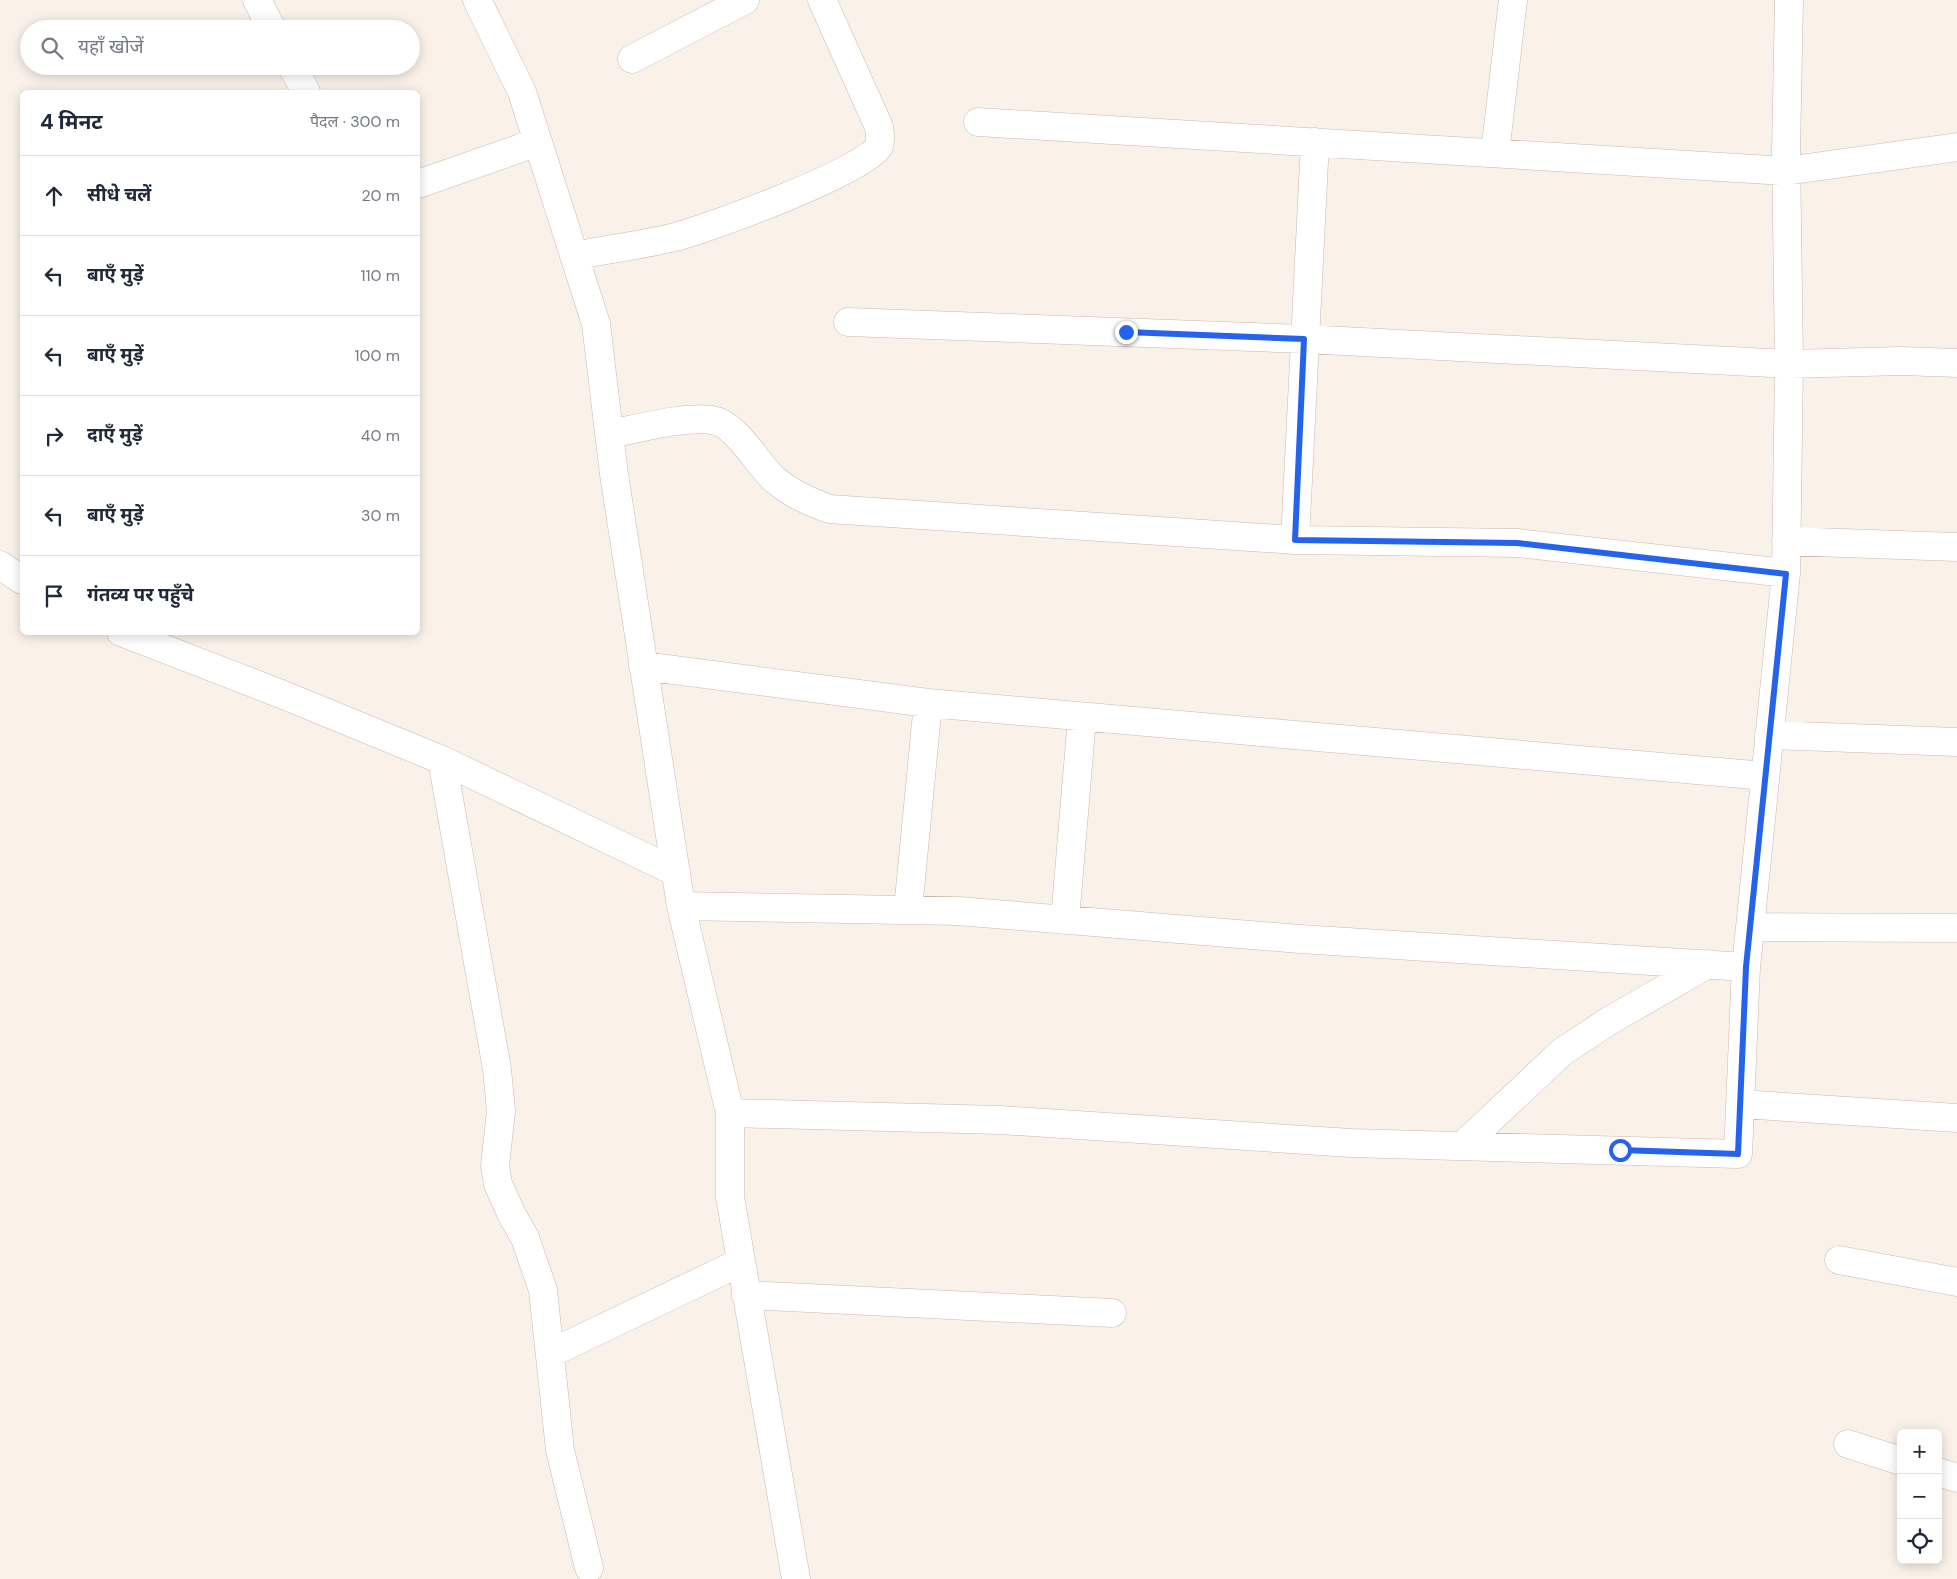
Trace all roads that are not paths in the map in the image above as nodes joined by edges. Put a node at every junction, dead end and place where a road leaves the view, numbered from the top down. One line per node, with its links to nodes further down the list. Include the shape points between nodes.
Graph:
1 (257, 0): 7 (street)
2 (477, 0): 12 (street, via 522,92)
3 (746, 0): 8 (street)
4 (822, 0): 18 (street, via 879,127 878,146 872,154 792,194 704,228 675,237)
5 (1514, 0): 15 (street)
6 (1789, 0): 16 (street)
7 (267, 20)
8 (632, 59)
9 (297, 75): 10 (street)
10 (305, 90)
11 (978, 122): 13 (street)
12 (538, 142): 17 (street); 18 (street)
13 (1315, 142): 15 (street); 20 (street)
14 (1957, 147): 16 (street)
15 (1495, 153): 16 (street)
16 (1786, 171): 22 (street)
17 (420, 183)
18 (574, 256): 23 (street, via 596,324)
19 (848, 322): 20 (street)
20 (1304, 339): 22 (street); 24 (street)
21 (1957, 363): 22 (street)
22 (1789, 364): 25 (street)
23 (609, 434): 24 (street, via 697,419 714,420 727,427 774,479 801,499 829,508); 31 (street)
24 (1295, 540): 28 (street, via 1517,543)
25 (1786, 541): 26 (street); 28 (street)
26 (1957, 547)
27 (0, 564): 29 (street)
28 (1786, 574): 34 (street)
29 (20, 579)
30 (130, 635): 36 (street)
31 (643, 666): 32 (street); 38 (street)
32 (928, 703): 33 (street); 40 (street)
33 (1082, 718): 37 (street); 41 (street)
34 (1769, 735): 35 (street); 37 (street)
35 (1957, 742)
36 (442, 760): 38 (street); 55 (street, via 497,1069 501,1111 495,1166 498,1184 535,1263 543,1290)
37 (1765, 776): 42 (street)
38 (676, 872): 39 (street)
39 (681, 906): 40 (street); 47 (street)
40 (908, 910): 41 (street)
41 (1065, 920): 44 (street, via 1300,939)
42 (1750, 927): 43 (street); 45 (street)
43 (1957, 928)
44 (1708, 964): 45 (street); 49 (street, via 1562,1052)
45 (1746, 967): 46 (street)
46 (1740, 1104): 48 (street); 49 (street, via 1738,1154)
47 (730, 1113): 49 (street, via 1000,1120 1351,1143); 51 (street, via 730,1197)
48 (1957, 1118)
49 (1462, 1146)
50 (1839, 1260): 52 (street)
51 (741, 1262): 53 (street); 55 (street)
52 (1957, 1282)
53 (746, 1295): 54 (street); 61 (street)
54 (1112, 1313)
55 (551, 1353): 60 (street, via 560,1450)
56 (1848, 1444): 57 (street)
57 (1897, 1460)
58 (1942, 1473): 59 (street)
59 (1957, 1478)
60 (588, 1568)
61 (796, 1579)

